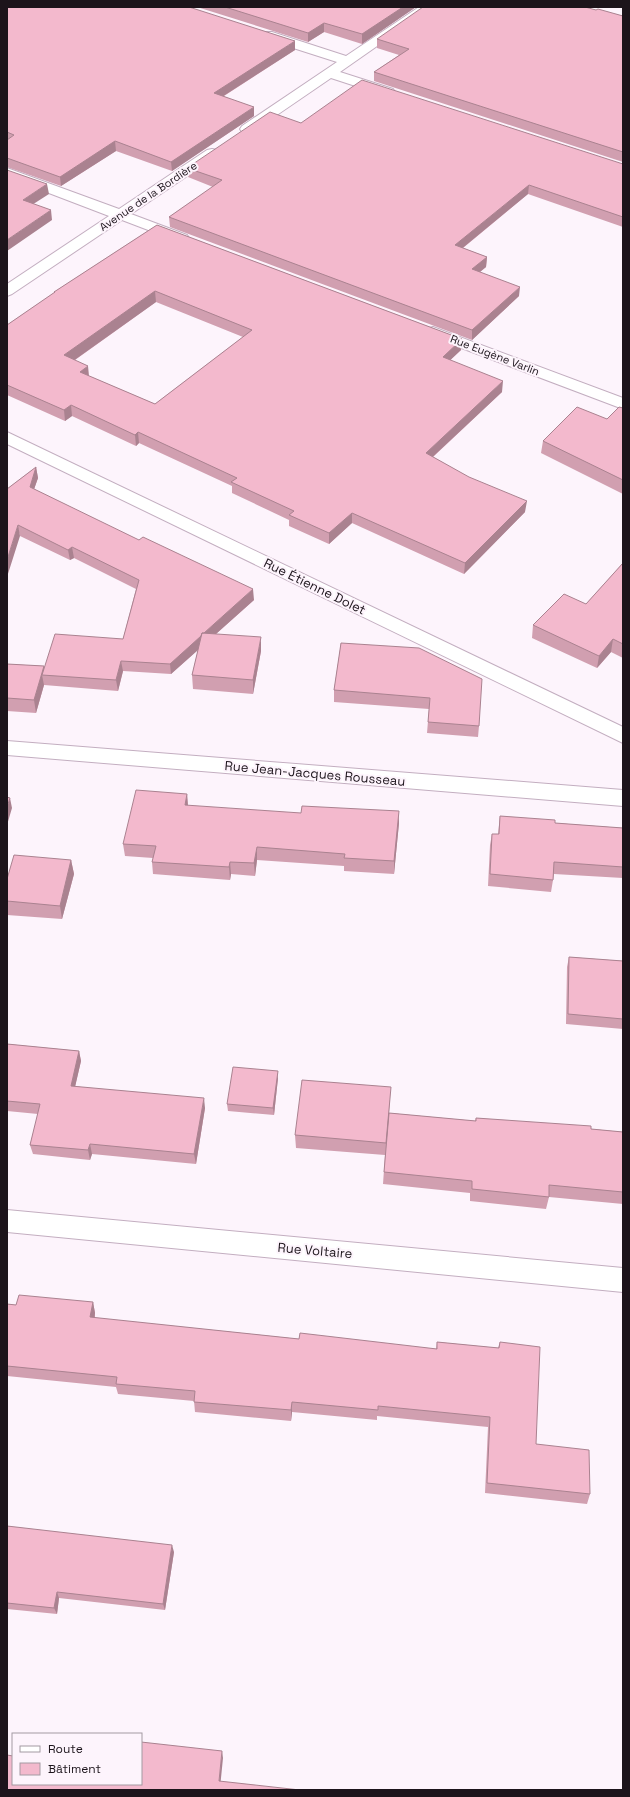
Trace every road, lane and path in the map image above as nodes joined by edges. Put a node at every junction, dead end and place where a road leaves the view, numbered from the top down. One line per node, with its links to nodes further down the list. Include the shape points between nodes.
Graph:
1 (427, 7): 3 (street)
2 (254, 31): 3 (street)
3 (348, 60): 4 (street)
4 (329, 73): 5 (street); 6 (street)
5 (403, 97)
6 (239, 134)
7 (226, 143): 9 (street, Avenue de la Bordière)
8 (7, 172): 9 (street)
9 (120, 214): 10 (street); 11 (street, Avenue de la Bordière)
10 (195, 243)
11 (7, 290)
12 (416, 326): 13 (street, Rue Eugène Varlin)
13 (623, 404)
14 (7, 437): 15 (street, Rue Étienne Dolet)
15 (623, 736)
16 (7, 748): 17 (street, Rue Jean-Jacques Rousseau)
17 (623, 798)
18 (7, 1221): 19 (street, Rue Voltaire)
19 (623, 1280)

